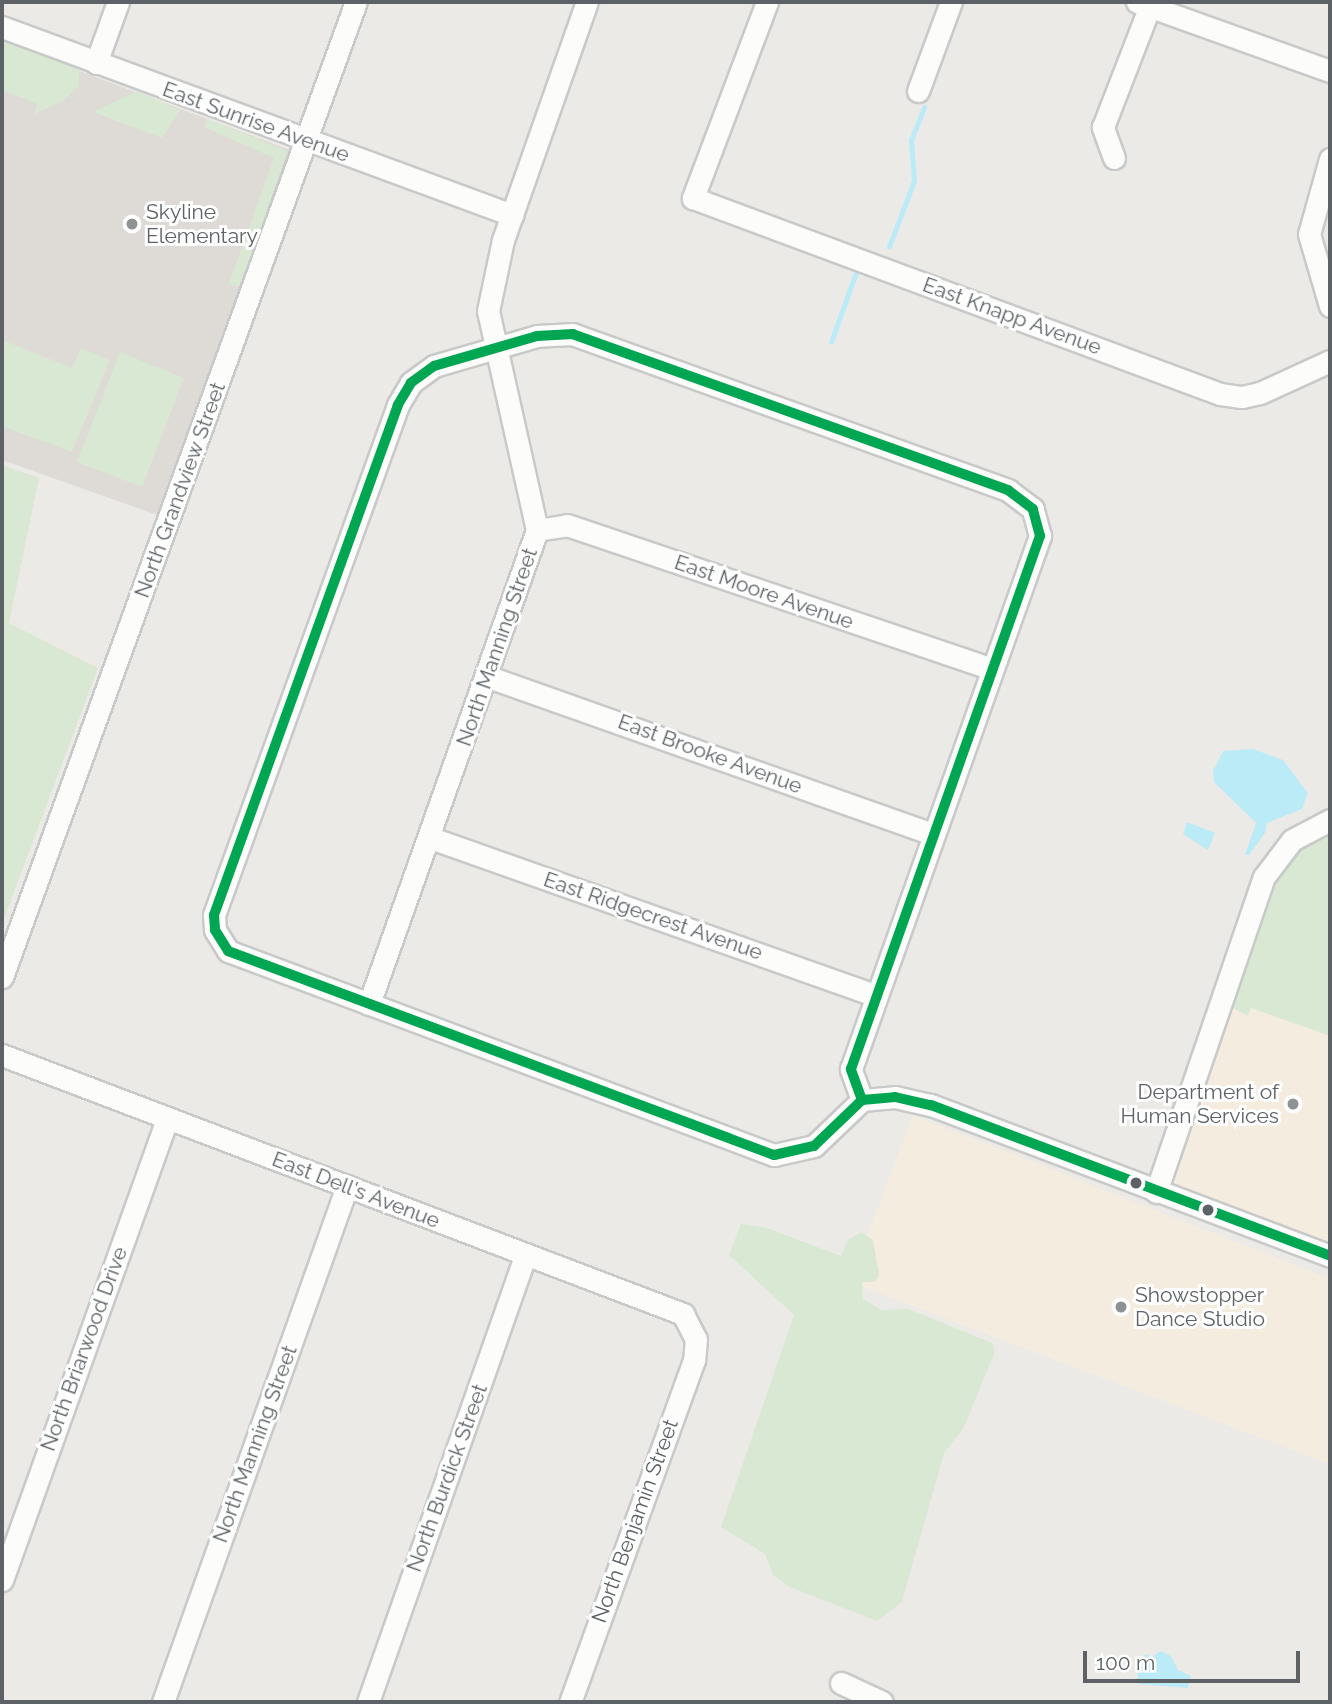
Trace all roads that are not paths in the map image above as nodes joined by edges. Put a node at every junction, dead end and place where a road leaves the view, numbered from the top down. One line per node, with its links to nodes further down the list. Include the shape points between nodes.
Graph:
1 (118, 2): 8 (street)
2 (356, 2): 11 (street, North Grandview Street)
3 (587, 2): 14 (street, North Manning Street)
4 (767, 2): 17 (street, East Knapp Avenue, via 693,198 1220,394 1242,397 1260,393)
5 (951, 2): 10 (street)
6 (1143, 4): 9 (street); 12 (street, via 1103,127)
7 (2, 27): 8 (street, East Sunrise Avenue)
8 (96, 63): 11 (street, East Sunrise Avenue)
9 (1330, 71)
10 (918, 91)
11 (305, 141): 14 (street, East Sunrise Avenue); 24 (street, North Grandview Street)
12 (1114, 158)
13 (1330, 159): 15 (street, via 1309,234)
14 (512, 215): 16 (street, North Manning Street, via 493,273 488,311)
15 (1330, 306)
16 (498, 350): 18 (street, North Manning Street); 19 (street, via 537,336 573,334 1008,490 1032,509 1040,536); 26 (street, via 433,366 411,383 398,405 214,915 219,938 228,951)
17 (1330, 361)
18 (537, 530): 19 (street, East Moore Avenue, via 567,525); 20 (street, North Manning Street)
19 (990, 668): 22 (street)
20 (486, 676): 22 (street, East Brooke Avenue); 23 (street, North Manning Street)
21 (1330, 820): 31 (street, via 1292,840 1264,877)
22 (933, 834): 25 (street)
23 (431, 838): 25 (street, East Ridgecrest Avenue); 26 (street, North Manning Street)
24 (3, 967)
25 (875, 995): 28 (street, via 850,1069)
26 (369, 1004): 28 (street, via 774,1155 814,1146)
27 (2, 1055): 29 (street, East Dell's Avenue)
28 (862, 1100): 31 (street, via 895,1097 931,1105)
29 (167, 1118): 30 (street, East Dell's Avenue); 35 (street, North Briarwood Drive)
30 (347, 1186): 32 (street, East Dell's Avenue); 37 (street, North Manning Street)
31 (1156, 1192): 33 (street)
32 (526, 1254): 34 (street, East Dell's Avenue, via 675,1308 689,1322); 38 (street, North Burdick Street)
33 (1330, 1256)
34 (696, 1339): 39 (street, North Benjamin Street, via 694,1360)
35 (2, 1580)
36 (841, 1683): 40 (street)
37 (163, 1702)
38 (368, 1702)
39 (570, 1702)
40 (883, 1702)

